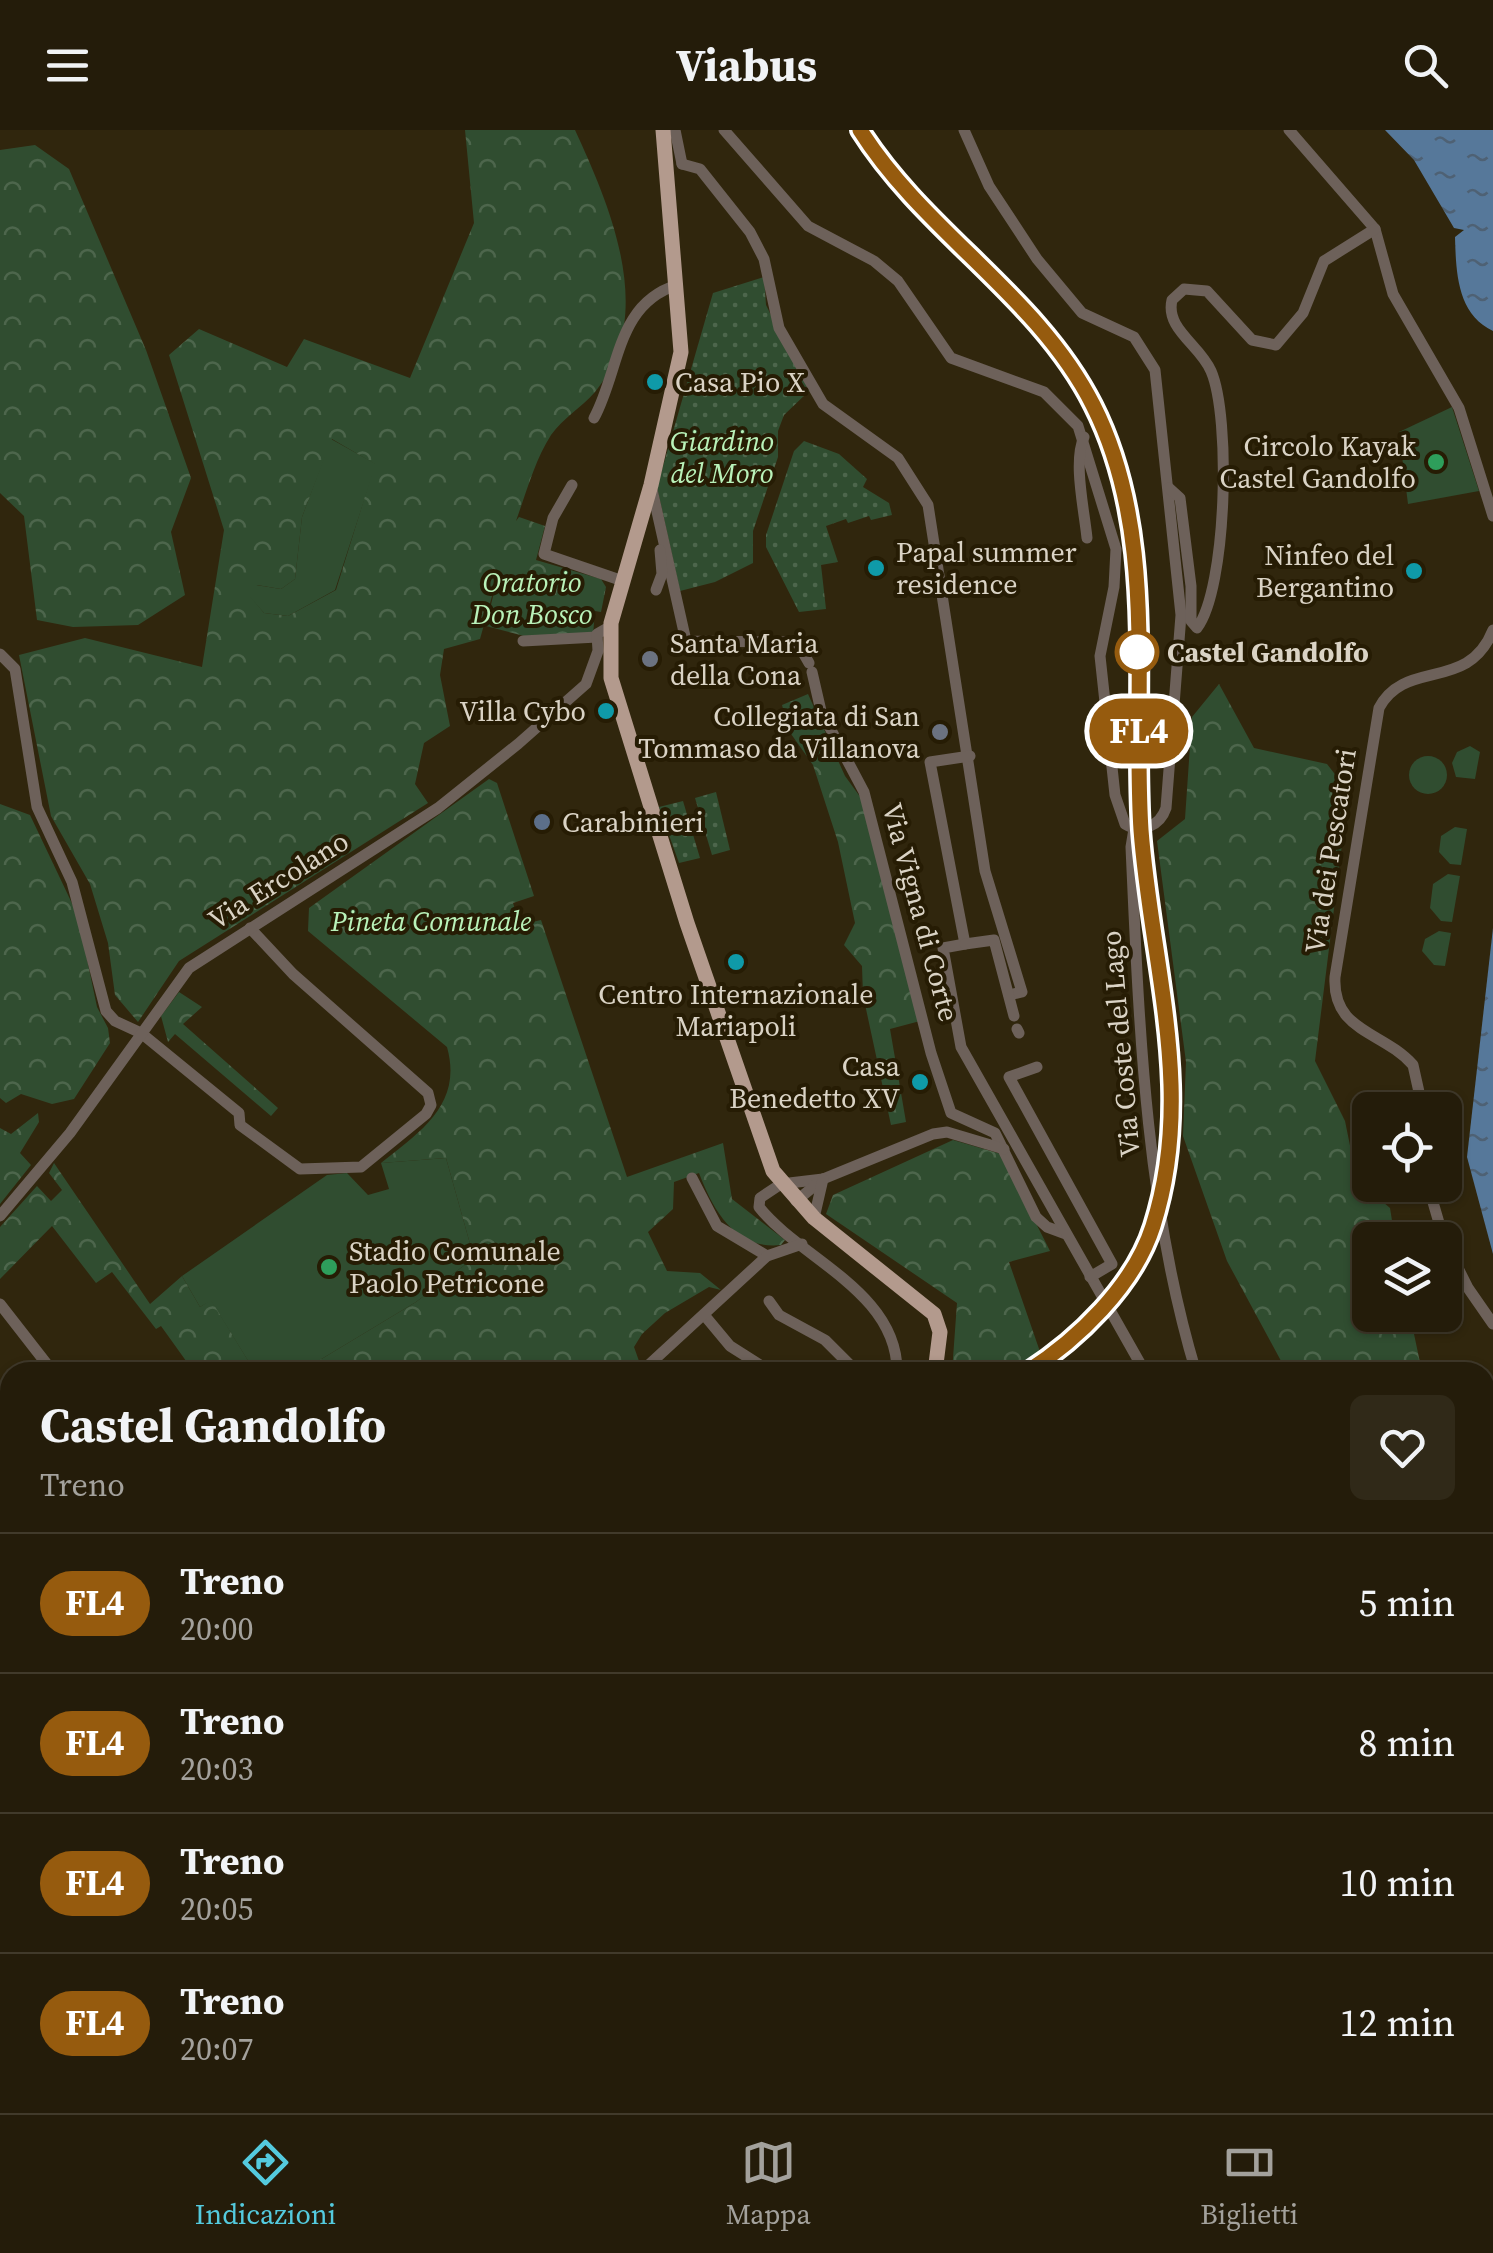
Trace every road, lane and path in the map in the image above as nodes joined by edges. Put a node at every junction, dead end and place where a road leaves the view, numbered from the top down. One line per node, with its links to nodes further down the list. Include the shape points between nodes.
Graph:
1 (663, 130): 7 (main road)
2 (676, 130): 6 (street)
3 (724, 130): 13 (street, via 808,226 898,281 951,358 1050,396)
4 (964, 130): 16 (street, via 998,202 1057,284 1085,316 1130,333 1151,359)
5 (1289, 130): 8 (street)
6 (682, 164): 7 (street); 27 (street, via 698,167 756,242 780,328 823,404 898,458 925,498)
7 (667, 178): 9 (main road)
8 (1375, 229): 16 (street, via 1324,261 1302,313 1276,344 1252,340 1208,290 1184,289 1172,300 1173,322 1212,373 1224,444 1217,560 1198,628 1190,622 1180,498); 17 (street, via 1393,294 1459,408)
9 (677, 285): 10 (street); 11 (main road)
10 (652, 303): 11 (street); 12 (street, via 627,325)
11 (680, 306): 15 (main road, via 681,352)
12 (594, 418)
13 (1084, 437): 19 (street, via 1077,466); 28 (street, via 1116,549 1101,663 1115,795 1121,820)
14 (572, 485): 20 (street, via 551,522 544,554)
15 (651, 485): 18 (street); 20 (main road)
16 (1169, 488): 28 (street, via 1181,630 1166,808 1152,826)
17 (1493, 516)
18 (664, 537): 21 (street); 36 (street, Via Vigna di Corte, via 686,641 797,642 821,710 864,792 951,1113 995,1133)
19 (1087, 538)
20 (624, 581): 22 (main road)
21 (656, 590)
22 (611, 626): 24 (street); 39 (main road, via 611,678 691,936)
23 (1493, 630): 35 (street, Via dei Pescatori, via 1466,666 1404,683 1379,708 1334,976 1336,1002 1346,1018 1412,1065)
24 (597, 637): 25 (street); 29 (street, Via Ercolano, via 588,681 518,744 438,808)
25 (523, 641)
26 (0, 654): 33 (street, via 15,670 36,806 72,882 104,1007 115,1021)
27 (970, 756): 30 (street, via 930,762); 31 (street, via 985,871 1022,992)
28 (1134, 829): 59 (street, Via Coste del Lago, via 1140,1052 1168,1243)
29 (250, 928): 33 (street, Via Ercolano, via 189,968); 33 (street, via 426,1090 430,1108 360,1168 300,1169 240,1125 239,1113)
30 (965, 944): 31 (street, via 994,940); 43 (street, via 942,948 960,1044)
31 (1009, 995): 32 (street)
32 (1017, 1026)
33 (141, 1032): 41 (street, Via Ercolano, via 70,1133)
34 (1037, 1068): 47 (street, via 1009,1077 1112,1264)
35 (1419, 1092)
36 (1004, 1149): 38 (street, via 947,1132 932,1134); 43 (street, via 1036,1217)
37 (692, 1178): 45 (street, via 717,1226)
38 (824, 1179): 39 (street); 40 (street); 42 (street)
39 (781, 1184): 40 (main road); 44 (street, via 760,1198 759,1207)
40 (796, 1201): 42 (main road)
41 (0, 1216)
42 (814, 1218): 57 (main road, via 931,1310 940,1332)
43 (1066, 1234): 47 (street)
44 (802, 1244): 45 (street); 56 (street, via 876,1314)
45 (767, 1256): 50 (street)
46 (1462, 1276): 51 (street)
47 (1090, 1277): 58 (street)
48 (769, 1302): 55 (street)
49 (0, 1304): 52 (street)
50 (705, 1316): 53 (street); 54 (street, via 724,1342)
51 (1493, 1324)
52 (45, 1362)
53 (652, 1362)
54 (755, 1362)
55 (847, 1362)
56 (896, 1362)
57 (936, 1362)
58 (1138, 1362)
59 (1194, 1362)

